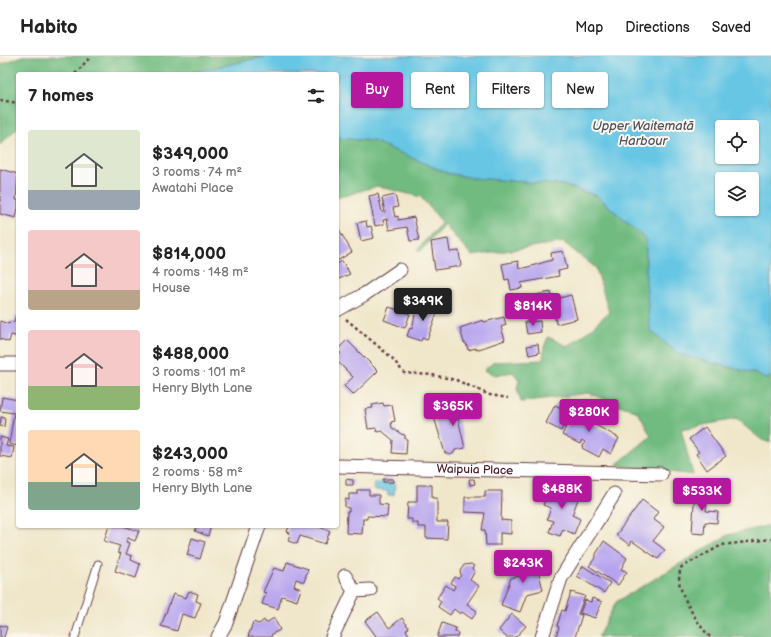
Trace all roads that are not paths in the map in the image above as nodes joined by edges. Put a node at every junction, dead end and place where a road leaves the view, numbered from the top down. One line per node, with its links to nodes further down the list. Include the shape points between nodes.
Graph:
1 (400, 270): 2 (street)
2 (341, 314)
3 (0, 364): 4 (street)
4 (16, 364)
5 (339, 466): 6 (street, Waipuia Place)
6 (661, 474)
7 (614, 494): 16 (street, via 561,578)
8 (258, 528): 14 (street, via 226,623)
9 (98, 564): 13 (lane)
10 (345, 576): 12 (street)
11 (370, 590): 12 (street)
12 (354, 591): 15 (street)
13 (75, 637)
14 (218, 637)
15 (332, 637)
16 (542, 637)

